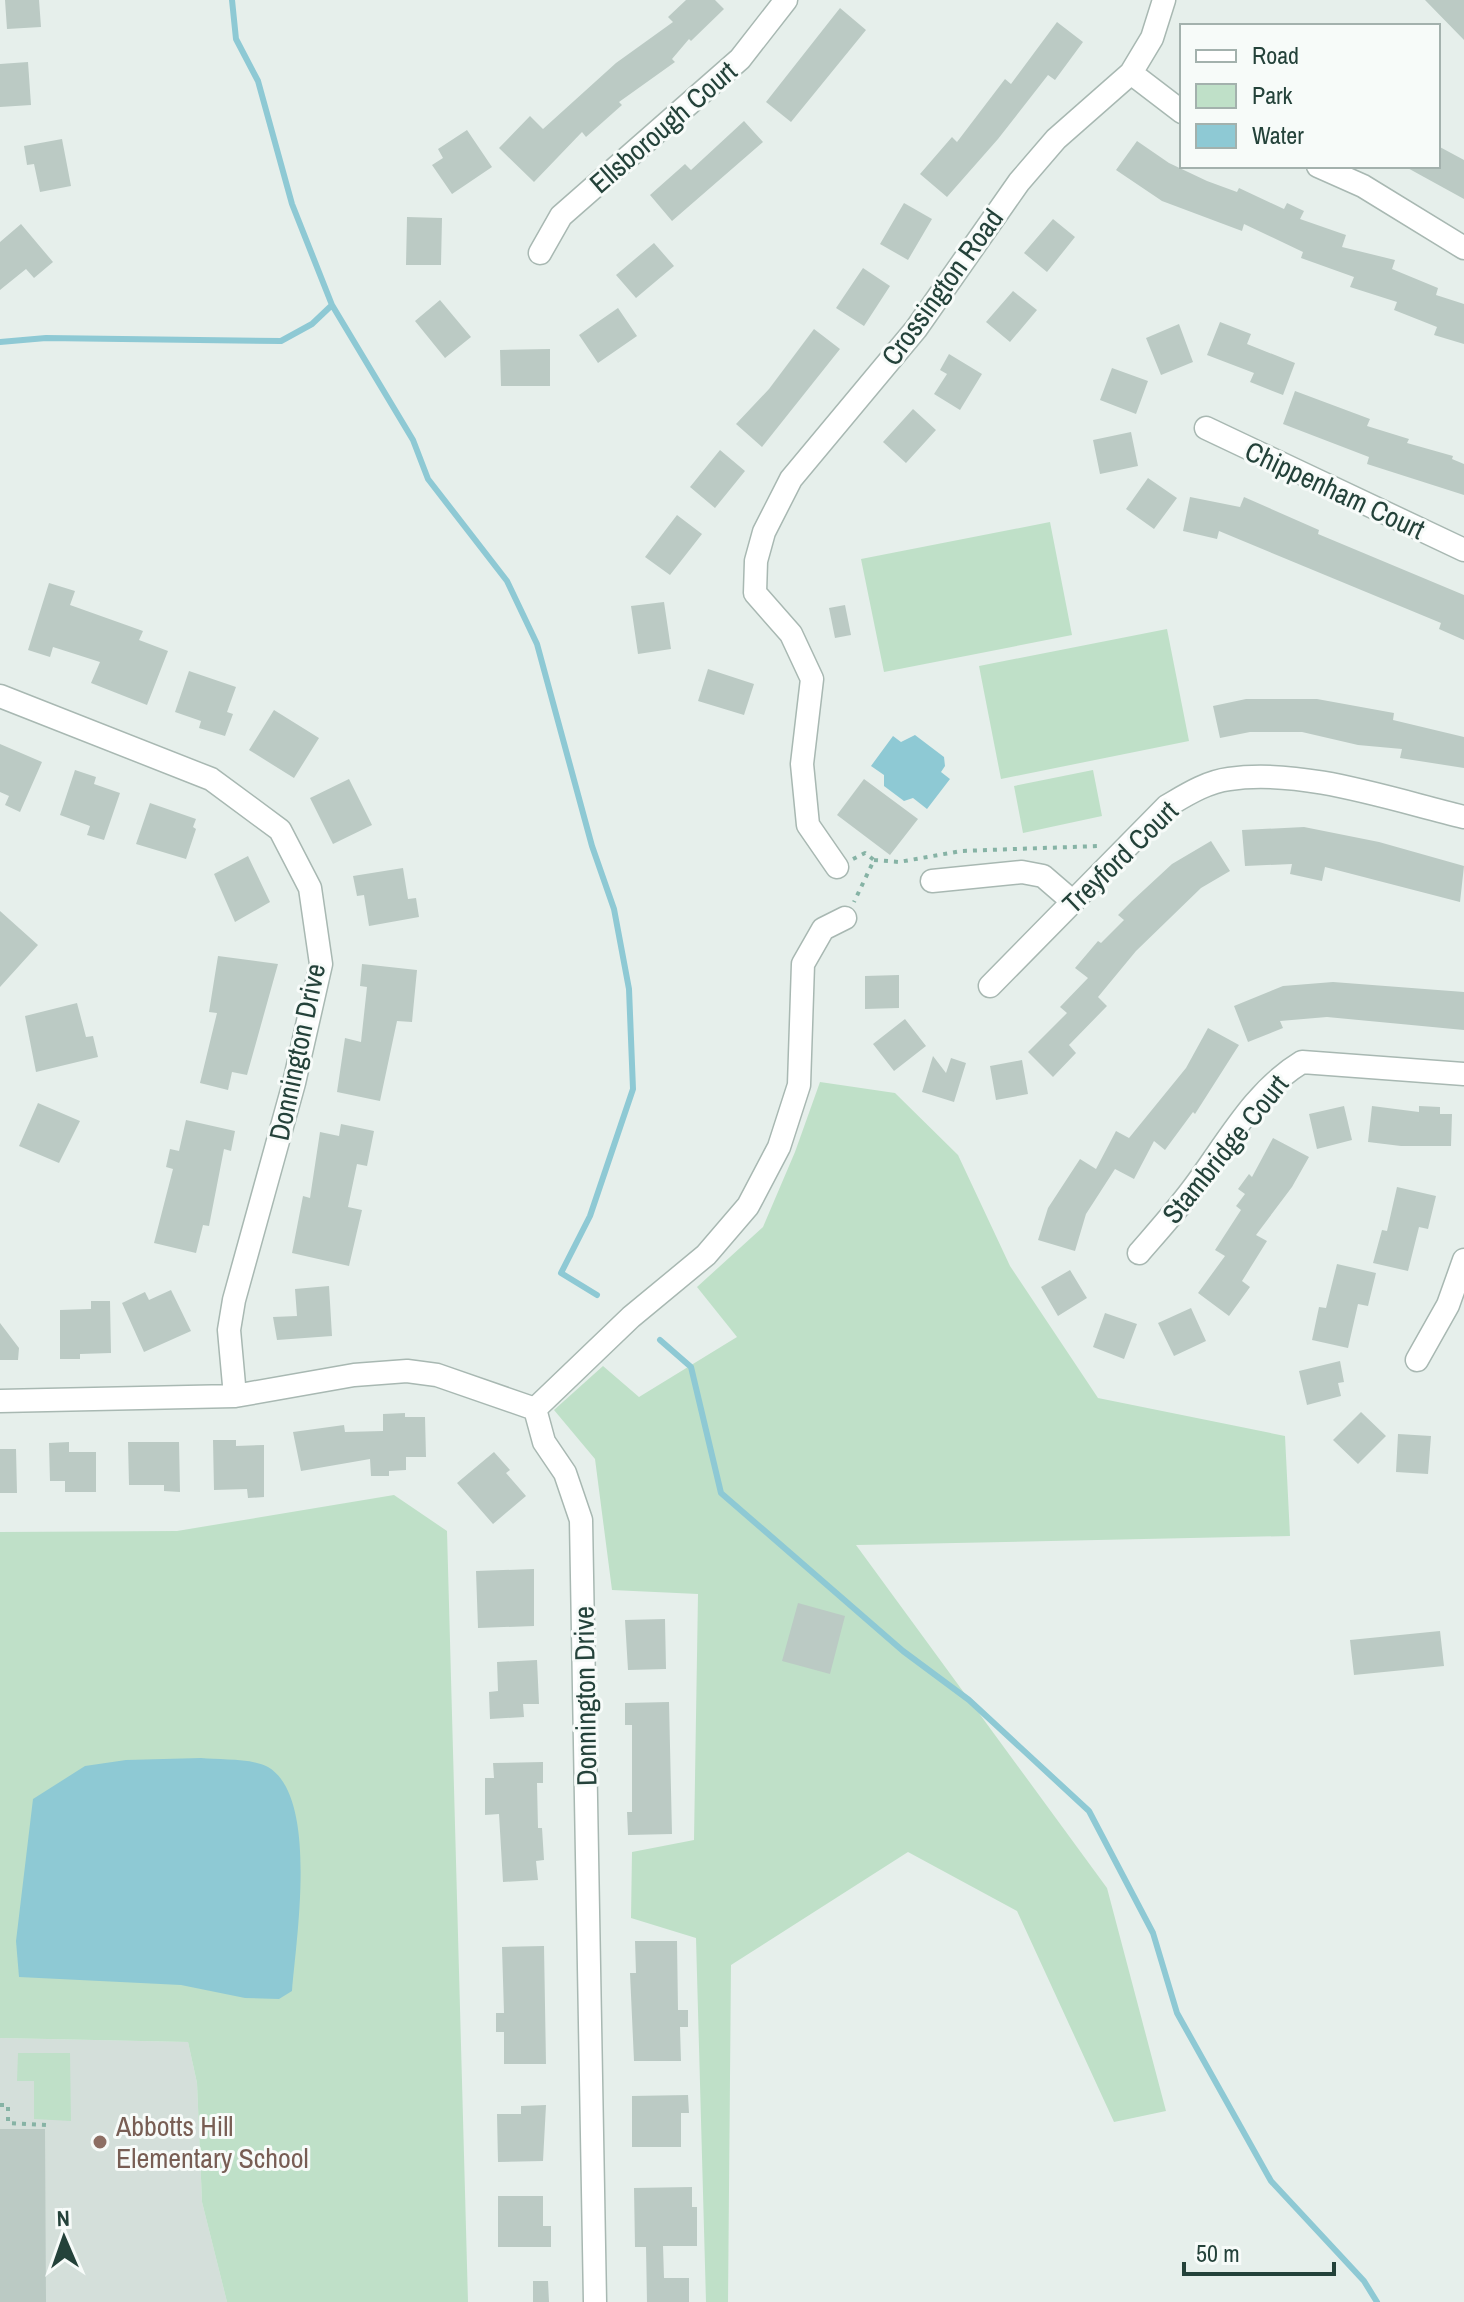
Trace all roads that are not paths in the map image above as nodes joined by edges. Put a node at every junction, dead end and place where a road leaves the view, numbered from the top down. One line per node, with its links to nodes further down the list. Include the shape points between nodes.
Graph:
1 (786, 0): 7 (street, Ellsborough Court, via 740,59 561,216)
2 (1164, 0): 3 (street, Crossington Road, via 1152,38)
3 (1131, 73): 4 (street); 12 (street, Crossington Road, via 1056,139 1019,182 916,329 791,479 764,532 755,593 791,634 812,679 802,764 808,825)
4 (1180, 110)
5 (1322, 168): 6 (street, via 1363,186)
6 (1464, 248)
7 (540, 253)
8 (1206, 428): 9 (street, Chippenham Court)
9 (1464, 550)
10 (0, 696): 21 (street, Donnington Drive, via 211,779 280,830 310,888 321,964 234,1300 229,1330)
11 (1464, 817): 14 (street, Treyford Court, via 1307,781 1227,779 1167,806)
12 (837, 867)
13 (932, 881): 14 (street, via 1022,872 1043,876)
14 (1072, 901): 16 (street, Treyford Court)
15 (845, 918): 23 (street, via 823,929 803,964 799,1085 779,1147 748,1206 706,1255 631,1317)
16 (990, 986)
17 (1464, 1074): 18 (street, Stambridge Court, via 1302,1062 1279,1076 1256,1101)
18 (1139, 1253)
19 (1464, 1260): 20 (street, via 1448,1305)
20 (1417, 1360)
21 (235, 1396): 22 (street); 23 (street, via 407,1371 437,1375)
22 (0, 1401)
23 (535, 1409): 24 (street, Donnington Drive, via 544,1442 565,1473 581,1520)
24 (595, 2302)

